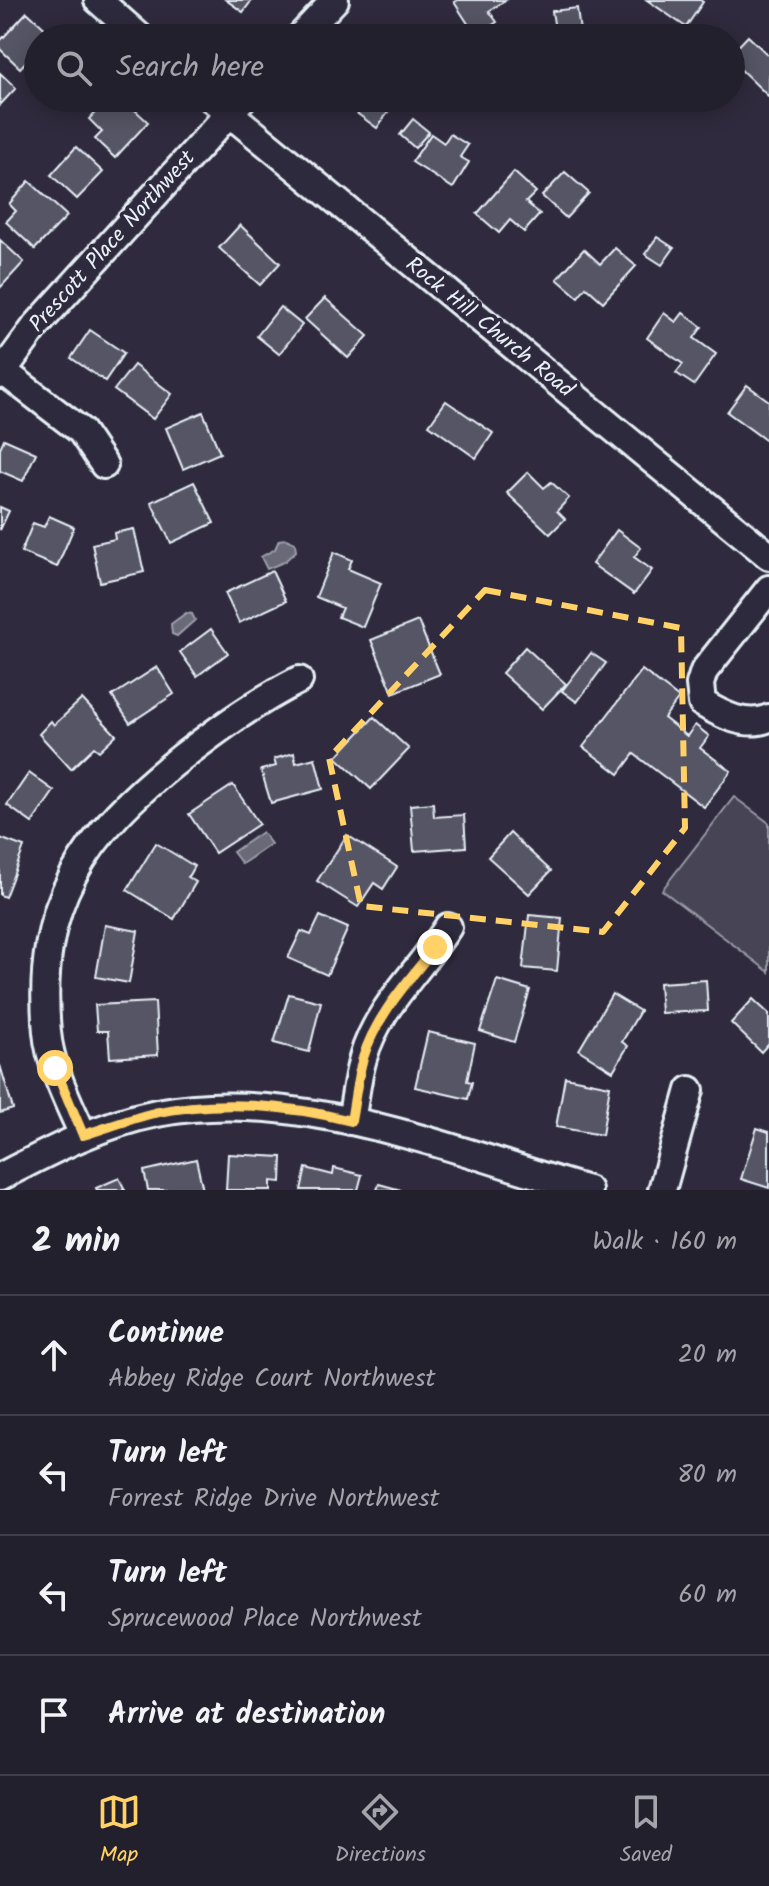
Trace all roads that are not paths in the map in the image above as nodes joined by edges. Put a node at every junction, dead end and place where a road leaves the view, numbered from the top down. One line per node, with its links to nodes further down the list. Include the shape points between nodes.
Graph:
1 (98, 0): 3 (street)
2 (335, 0): 4 (street)
3 (125, 24)
4 (312, 24)
5 (220, 112): 7 (street, Prescott Place Northwest, via 36,326)
6 (239, 112): 9 (street, Rock Hill Church Road)
7 (2, 373): 8 (street, via 81,431)
8 (104, 465)
9 (769, 556)
10 (769, 589): 12 (street, via 704,671 700,684 702,703 721,714 757,723)
11 (299, 680): 16 (street, via 262,699 156,778 103,828 68,883 49,940 47,1034)
12 (769, 718)
13 (448, 927): 15 (street, via 371,1037)
14 (690, 1090): 19 (street)
15 (351, 1121): 16 (street, via 286,1109 180,1109); 18 (street)
16 (83, 1135): 17 (street)
17 (0, 1177)
18 (588, 1190)
19 (662, 1190)

